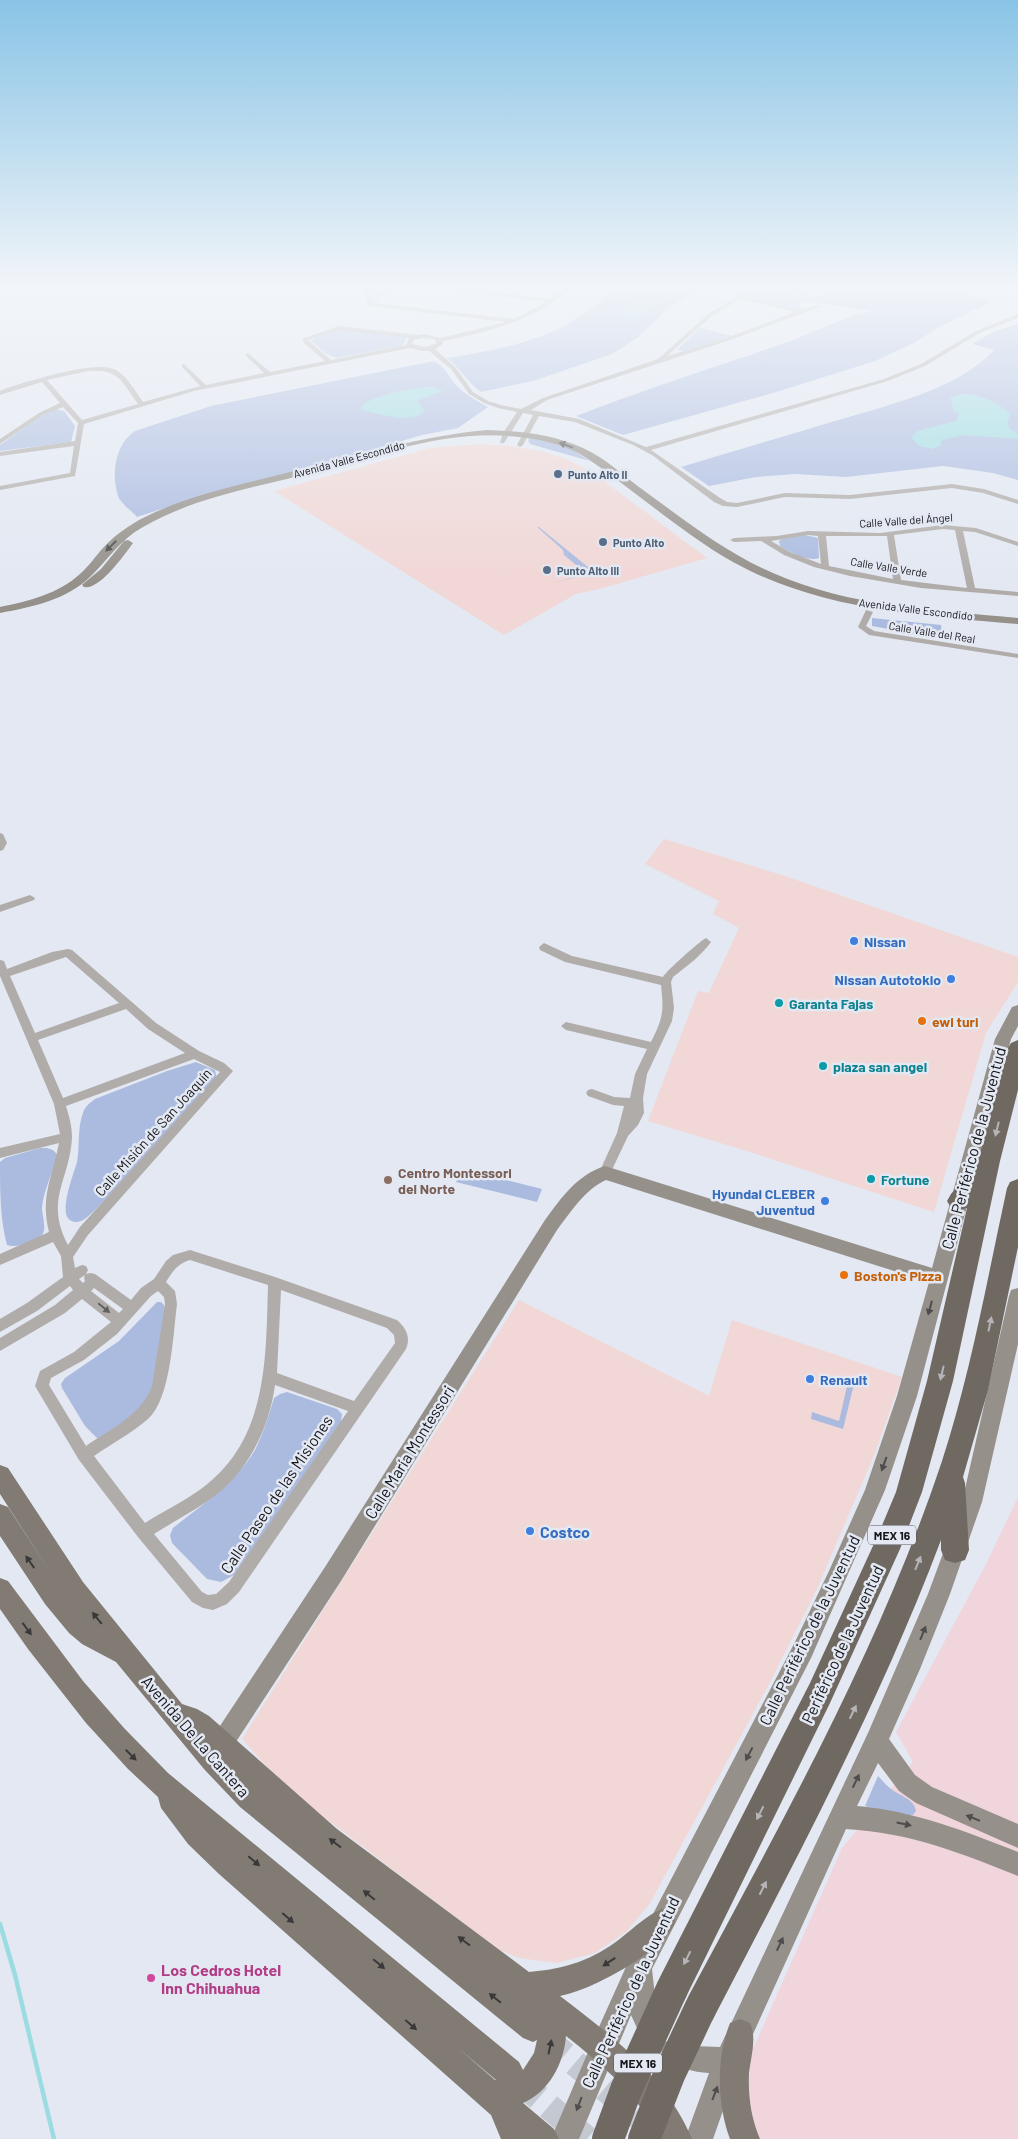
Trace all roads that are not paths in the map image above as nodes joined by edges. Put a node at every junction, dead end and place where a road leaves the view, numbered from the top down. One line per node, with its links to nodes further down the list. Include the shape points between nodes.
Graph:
1 (28, 384): 11 (street)
2 (47, 384): 12 (street)
3 (125, 384): 13 (street)
4 (202, 384): 10 (street)
5 (221, 384): 10 (street)
6 (464, 384): 15 (street, via 477,397 493,405)
7 (592, 384): 14 (street)
8 (874, 384): 23 (street)
9 (886, 384): 23 (street)
10 (205, 387): 13 (street)
11 (0, 393)
12 (64, 404): 17 (street); 20 (street, via 41,414)
13 (142, 404): 17 (street)
14 (529, 408): 15 (street); 16 (street)
15 (521, 410): 16 (street); 19 (street)
16 (537, 413): 18 (street); 23 (street, via 577,420)
17 (81, 423): 21 (street)
18 (526, 435): 19 (street, Avenida Valle Escondido); 22 (street); 26 (street, Avenida Valle Escondido, one-way to 18, via 581,451 562,442)
19 (504, 438): 22 (street, Avenida Valle Escondido); 38 (street, Avenida Valle Escondido, one-way to 38, via 472,433 428,438 176,507 126,533 82,578 67,588); 40 (street, Avenida Valle Escondido, via 424,446 200,506 138,536 83,589 41,608)
20 (0, 442)
21 (78, 443): 24 (street); 25 (street, via 72,476)
22 (520, 445): 26 (street, Avenida Valle Escondido, via 577,459)
23 (651, 452): 27 (street, via 717,500 731,505 786,495 850,497 952,486 984,491)
24 (0, 454)
25 (0, 488)
26 (632, 492): 39 (street, Avenida Valle Escondido, via 704,549 740,571 805,597); 41 (street, Avenida Valle Escondido, via 736,560 800,587 869,605)
27 (1018, 502)
28 (958, 527): 29 (street, Calle Valle del Ángel); 33 (street, Calle Valle del Ángel); 36 (street)
29 (890, 533): 30 (street, Calle Valle del Ángel); 35 (street)
30 (822, 534): 31 (street, Calle Valle del Ángel); 34 (street)
31 (763, 539): 32 (street, Calle Valle del Ángel); 34 (street, Calle Valle Verde, via 784,552)
32 (734, 540)
33 (1018, 544)
34 (825, 567): 35 (street, Calle Valle Verde)
35 (897, 581): 36 (street, Calle Valle Verde)
36 (971, 590): 37 (street, Calle Valle Verde)
37 (1018, 594)
38 (0, 610)
39 (869, 612): 42 (street, Avenida Valle Escondido); 43 (street, Calle Valle del Real, via 862,627 872,633)
40 (0, 616)
41 (1018, 620)
42 (1018, 628)
43 (1018, 656)
44 (0, 836): 45 (street)
45 (0, 848)
46 (30, 898): 47 (street)
47 (0, 909)
48 (706, 942): 51 (street)
49 (544, 947): 51 (street, via 569,959)
50 (2, 969): 52 (street, Calle Misión de San Joaquín, via 68,953); 55 (street)
51 (666, 982): 56 (street, via 667,1021)
52 (126, 1005): 55 (street); 58 (street, Calle Misión de San Joaquín)
53 (1018, 1011): 67 (street, Calle Periférico de la Juventud, via 1003,1039)
54 (566, 1026): 56 (street)
55 (32, 1038): 61 (street)
56 (654, 1047): 60 (street, via 642,1074)
57 (1018, 1048): 64 (highway, Periférico de la Juventud / MEX 16, one-way to 64)
58 (195, 1054): 61 (street); 70 (street, Calle Misión de San Joaquín, via 227,1071 84,1231)
59 (592, 1093): 60 (street, via 613,1101)
60 (637, 1101): 65 (street, via 627,1110 623,1133)
61 (60, 1104): 62 (street)
62 (66, 1137): 63 (street); 68 (street, via 50,1198)
63 (0, 1153)
64 (987, 1169): 67 (highway); 114 (highway, Periférico de la Juventud / MEX 16, one-way to 114, bridge, via 940,1381 902,1508 820,1693 672,1989 626,2090)
65 (605, 1173): 71 (street); 95 (street, Calle María Montessori, via 577,1190 551,1225)
66 (1018, 1188): 86 (highway, MEX 16, one-way to 66, via 981,1368)
67 (959, 1201): 71 (street, Calle Periférico de la Juventud)
68 (56, 1235): 69 (street); 70 (street)
69 (0, 1260)
70 (72, 1268): 72 (street); 75 (street); 78 (street)
71 (938, 1277): 102 (street, Calle Periférico de la Juventud, one-way to 102, via 906,1396 875,1490 803,1650)
72 (94, 1281): 75 (street); 77 (street)
73 (275, 1282): 74 (street, Calle Paseo de las Misiones, via 190,1256 176,1259); 83 (street); 84 (street, Calle Paseo de las Misiones, via 392,1324 401,1333 401,1345)
74 (159, 1283): 77 (street, Calle Paseo de las Misiones); 85 (street, via 170,1295 171,1304 157,1392 144,1414)
75 (82, 1291): 79 (street, one-way to 79); 80 (street)
76 (1018, 1296): 90 (street, via 977,1483)
77 (132, 1308): 79 (street, Calle Paseo de las Misiones)
78 (26, 1311): 80 (street); 81 (street)
79 (120, 1322): 85 (street, Calle Paseo de las Misiones, via 79,1356 50,1371 43,1381 42,1386)
80 (34, 1325): 82 (street)
81 (0, 1326)
82 (0, 1345)
83 (270, 1377): 84 (street); 89 (street, via 259,1423 230,1472 216,1485)
84 (356, 1408): 89 (street, Calle Paseo de las Misiones, via 234,1587 221,1600 205,1603 197,1597)
85 (84, 1455): 89 (street, Calle Paseo de las Misiones)
86 (951, 1472): 90 (highway); 115 (highway, MEX 16, one-way to 86, bridge, via 700,2009 874,1667 930,1534)
87 (0, 1475): 92 (main road, Avenida De La Cantera, one-way to 87, via 75,1590)
88 (0, 1515): 92 (main road, one-way to 88, via 91,1637 62,1608)
89 (143, 1532)
90 (956, 1550): 94 (street, one-way to 90, via 912,1662)
91 (0, 1589): 96 (main road, one-way to 96, via 86,1706)
92 (126, 1654): 93 (main road, Avenida De La Cantera)
93 (176, 1716): 95 (main road, via 200,1725); 105 (main road, Avenida De La Cantera, one-way to 93, via 249,1798)
94 (876, 1741): 97 (street, via 907,1783); 98 (street, one-way to 94)
95 (222, 1743): 104 (main road, one-way to 95, via 327,1837)
96 (159, 1782): 109 (main road, one-way to 109); 110 (main road, one-way to 110, via 197,1835 228,1865)
97 (949, 1808): 99 (street); 100 (street, one-way to 97)
98 (838, 1817): 99 (street, one-way to 99, via 878,1819); 106 (street, one-way to 98)
99 (945, 1835): 101 (street)
100 (1018, 1836)
101 (1018, 1864)
102 (662, 1922): 103 (street, Calle Periférico de la Juventud); 104 (main road, one-way to 104, via 597,1971)
103 (639, 1967): 107 (street, Calle Periférico de la Juventud); 108 (street, via 644,2018 653,2035 690,2059)
104 (534, 1993): 107 (main road); 110 (main road, one-way to 104, via 519,2090 536,2076 548,2059 553,2035 551,2018)
105 (533, 2028)
106 (740, 2033): 108 (street); 118 (main road, via 734,2075 736,2105)
107 (603, 2046): 113 (street, Calle Periférico de la Juventud, one-way to 113); 116 (main road, via 665,2114)
108 (727, 2061): 117 (street, one-way to 108)
109 (509, 2072)
110 (495, 2099): 111 (main road); 112 (main road)
111 (516, 2139)
112 (544, 2139)
113 (565, 2139)
114 (608, 2139)
115 (644, 2139)
116 (677, 2139)
117 (699, 2139)
118 (745, 2139)

